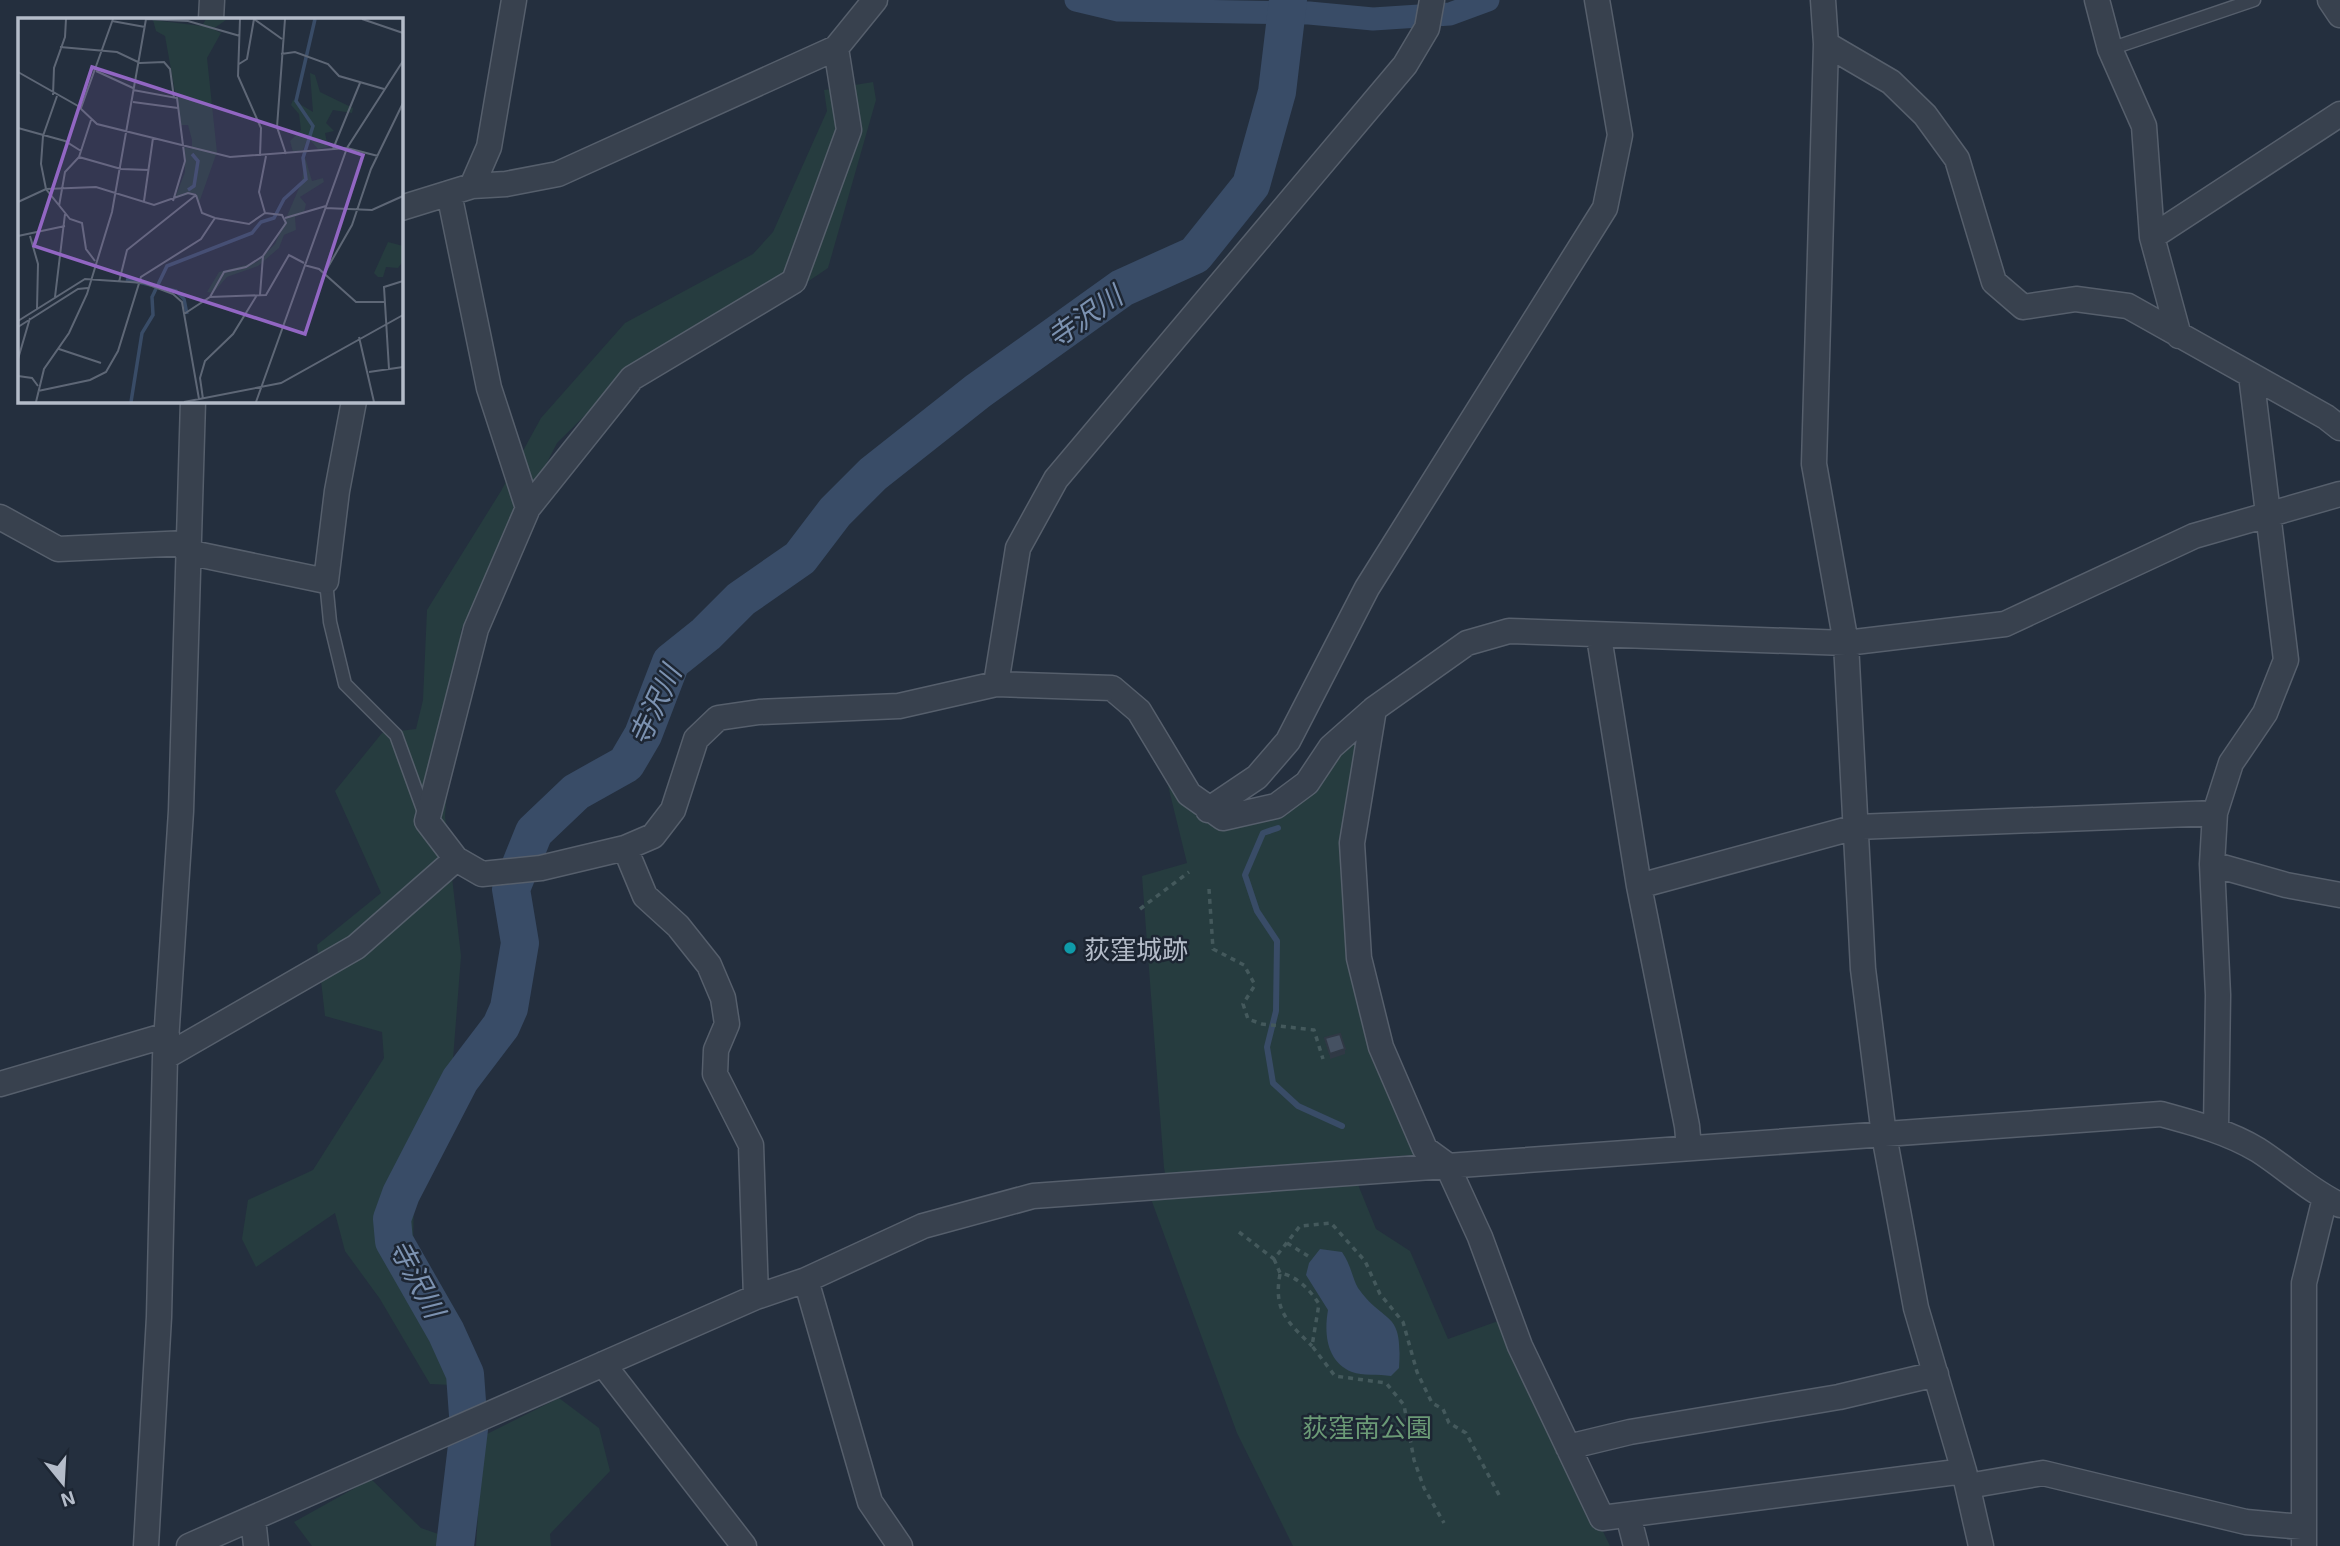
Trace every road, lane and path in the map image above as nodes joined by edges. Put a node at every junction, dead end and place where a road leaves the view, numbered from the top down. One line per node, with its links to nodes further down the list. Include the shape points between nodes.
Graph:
1 (212, 0): 11 (street)
2 (514, 0): 16 (street, via 489,147)
3 (875, 0): 13 (street)
4 (1432, 0): 32 (street, via 1427,28 1405,65 1056,480 1018,548)
5 (1597, 0): 34 (street, via 1620,135 1605,208 1367,588 1287,741 1257,777)
6 (1823, 0): 12 (street)
7 (2097, 0): 14 (street)
8 (2255, 0): 14 (lane)
9 (2330, 0): 10 (street)
10 (2340, 15)
11 (211, 18)
12 (1826, 44): 19 (street, via 1891,82 1925,115 1956,159 1994,282 2023,307 2076,299 2128,306); 31 (street, via 1814,464)
13 (836, 48): 16 (street, via 558,174); 25 (street, via 849,130 794,281 632,378)
14 (2110, 49): 18 (street, via 2144,126)
15 (2340, 114): 18 (street)
16 (461, 190): 17 (street); 25 (street, via 489,388)
17 (402, 208)
18 (2152, 237): 19 (street)
19 (2179, 335): 20 (street)
20 (2251, 375): 23 (street); 26 (street)
21 (193, 402): 28 (street)
22 (354, 402): 29 (street)
23 (2340, 428)
24 (2340, 494): 26 (street)
25 (528, 508): 36 (street, via 476,629)
26 (2269, 514): 31 (street, via 2194,536 2005,624); 35 (street, via 2286,660 2265,713 2231,763)
27 (2, 527): 28 (street, via 58,549)
28 (187, 548): 29 (street); 46 (street, via 181,811)
29 (326, 581): 36 (lane, via 330,622 345,684 397,735)
30 (1599, 637): 31 (street); 33 (street, via 1509,631 1468,643); 42 (street)
31 (1846, 643): 37 (street)
32 (996, 684): 34 (street, via 1112,688 1139,712 1189,794); 38 (street, via 899,706 718,718 696,739 673,810 653,836)
33 (1374, 709): 34 (street, via 1331,747 1307,783 1276,806 1223,818); 52 (street, via 1352,843 1359,958 1381,1047 1425,1149)
34 (1208, 810)
35 (2215, 814): 37 (street); 40 (street)
36 (428, 821): 39 (street)
37 (1856, 827): 42 (street); 50 (street, via 1863,969)
38 (625, 848): 39 (street, via 541,868 482,874); 60 (street, via 645,896 678,926 709,965 723,999 727,1024 716,1050 715,1074 751,1145)
39 (456, 859): 46 (street, via 356,947)
40 (2212, 864): 44 (street); 49 (street, via 2218,995)
41 (1189, 872): 45 (path)
42 (1639, 886): 51 (street)
43 (1209, 890): 47 (path, via 1213,948 1244,965 1255,985 1243,1004 1248,1019 1314,1030)
44 (2340, 895)
45 (1140, 909)
46 (166, 1046): 48 (street); 71 (street, via 159,1317)
47 (1323, 1059)
48 (0, 1084)
49 (2216, 1129): 50 (street, via 2161,1114); 53 (street, via 2258,1150)
50 (1884, 1135): 51 (street); 63 (street, via 1916,1308)
51 (1689, 1148): 52 (street)
52 (1447, 1165): 59 (street, via 1033,1196 923,1226); 64 (street, via 1480,1237 1520,1346)
53 (2332, 1202): 70 (street, via 2304,1283)
54 (1239, 1232): 57 (path)
55 (1287, 1243): 56 (path); 57 (path); 66 (path, via 1300,1226 1331,1223 1365,1261 1380,1294 1403,1322 1417,1372 1432,1403 1443,1409 1449,1423 1466,1433)
56 (1308, 1256)
57 (1274, 1259): 58 (path)
58 (1280, 1273): 61 (path, via 1277,1291 1283,1317); 61 (path, via 1292,1275 1319,1304)
59 (806, 1280): 60 (street); 75 (street, via 870,1502)
60 (756, 1297): 62 (street)
61 (1312, 1346): 69 (path, via 1335,1376 1386,1383 1404,1405 1414,1460)
62 (603, 1364): 68 (street); 74 (street)
63 (1936, 1374): 64 (street, via 1839,1397 1630,1432); 65 (street)
64 (1568, 1447): 67 (street, via 1602,1518)
65 (1966, 1478): 67 (street); 70 (street, via 2043,1472); 77 (street)
66 (1499, 1494)
67 (1628, 1515): 76 (street)
68 (253, 1518): 72 (street); 73 (street)
69 (1444, 1523)
70 (2303, 1536)
71 (146, 1546)
72 (188, 1546)
73 (256, 1546)
74 (744, 1546)
75 (900, 1546)
76 (1636, 1546)
77 (1981, 1546)

